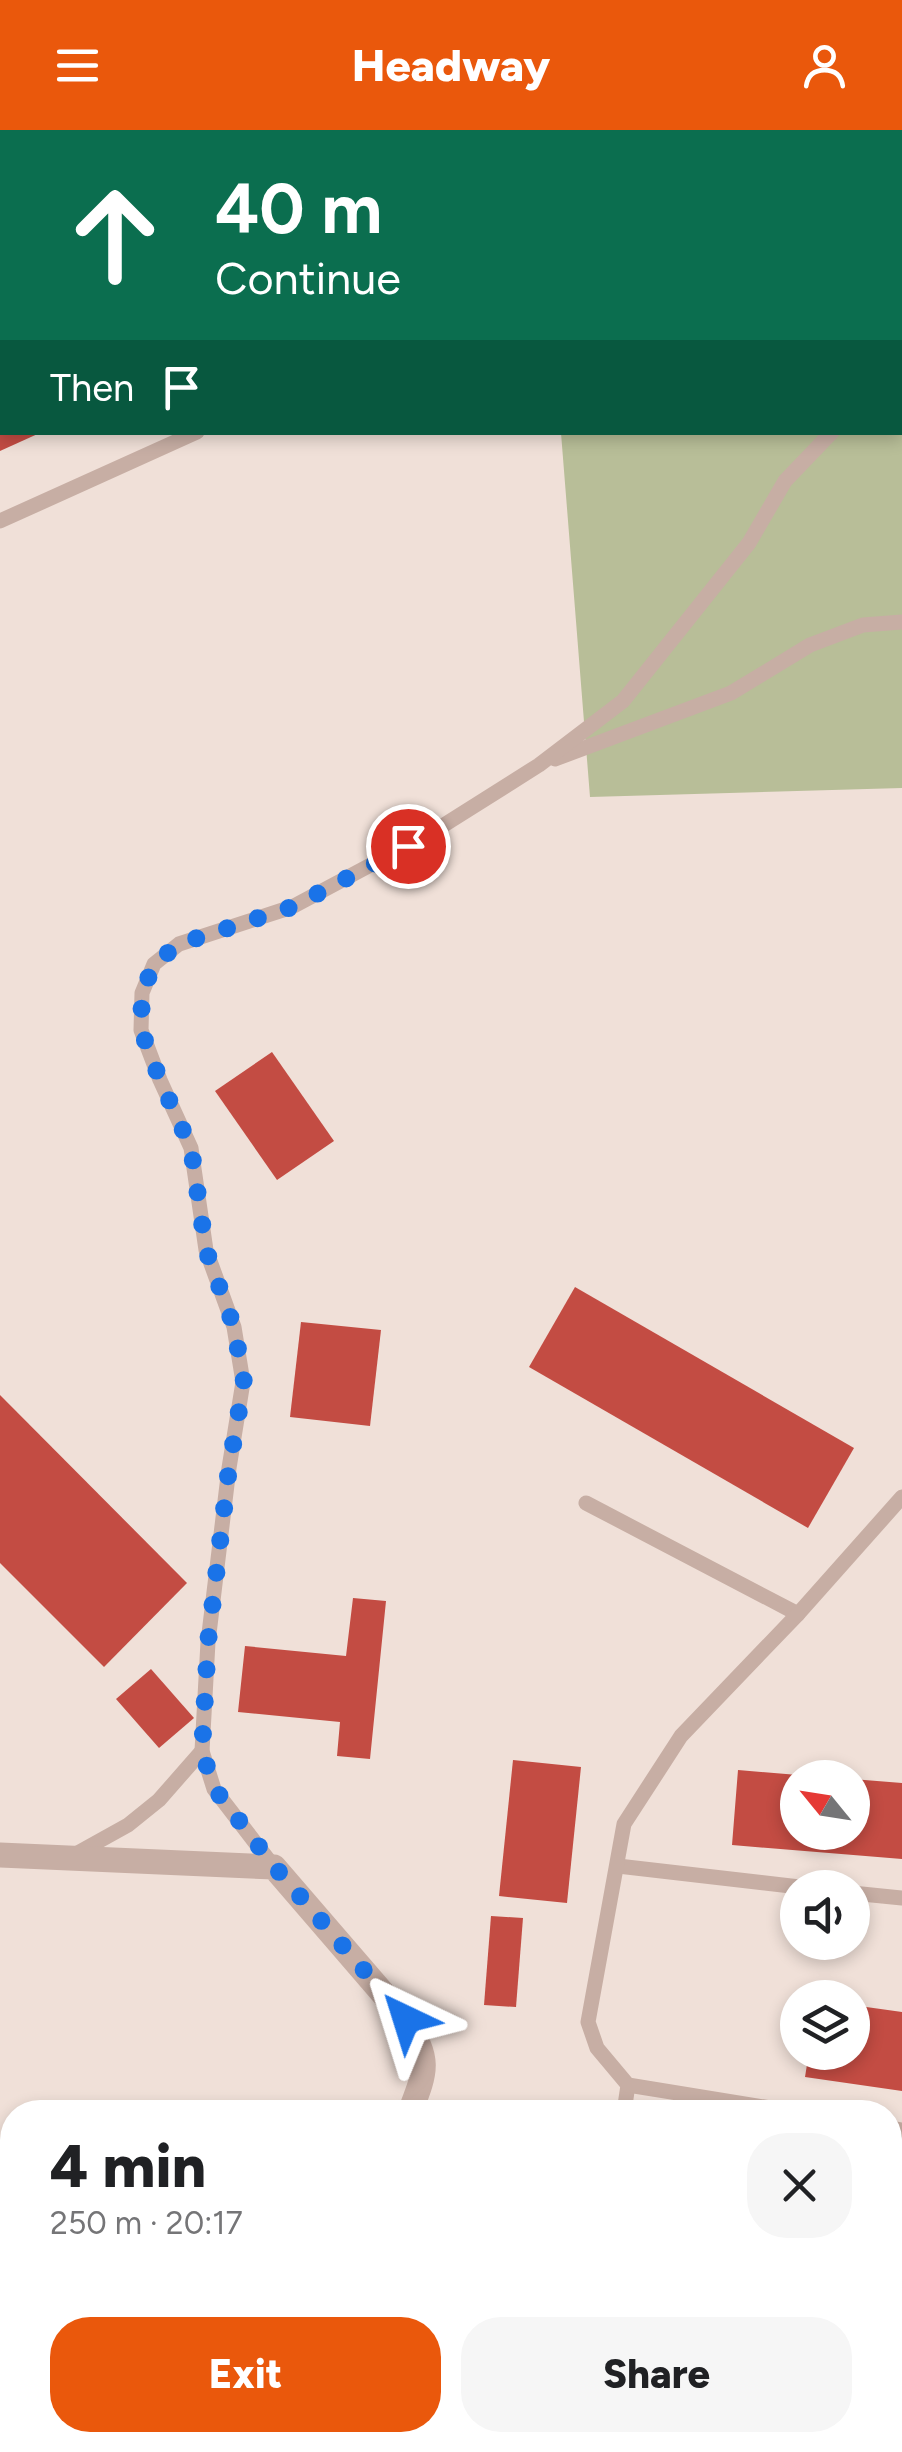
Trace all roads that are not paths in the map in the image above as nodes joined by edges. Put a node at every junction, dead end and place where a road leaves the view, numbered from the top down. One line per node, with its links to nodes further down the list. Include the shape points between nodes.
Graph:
1 (190, 435): 3 (lane)
2 (829, 435): 5 (lane, via 785,481 750,543 623,701)
3 (0, 520)
4 (902, 622): 5 (lane, via 863,625 810,645 731,692)
5 (539, 765): 9 (lane, via 436,830 292,907 179,944 154,964 142,993 141,1030 191,1148 206,1250 234,1327 244,1382 208,1642)
6 (902, 1497): 8 (lane)
7 (586, 1503): 8 (lane)
8 (798, 1614): 13 (lane, via 681,1736 624,1824)
9 (202, 1751): 11 (lane, via 160,1800); 12 (lane, via 214,1788)
10 (0, 1855): 11 (street)
11 (73, 1856): 12 (street)
12 (274, 1866): 18 (street, via 406,2019 422,2048 424,2074)
13 (618, 1866): 14 (lane); 17 (lane, via 588,2022 597,2048)
14 (780, 1885)
15 (870, 1894): 16 (lane)
16 (902, 1898)
17 (628, 2085): 19 (lane); 20 (lane)
18 (414, 2100)
19 (626, 2100)
20 (721, 2100)

